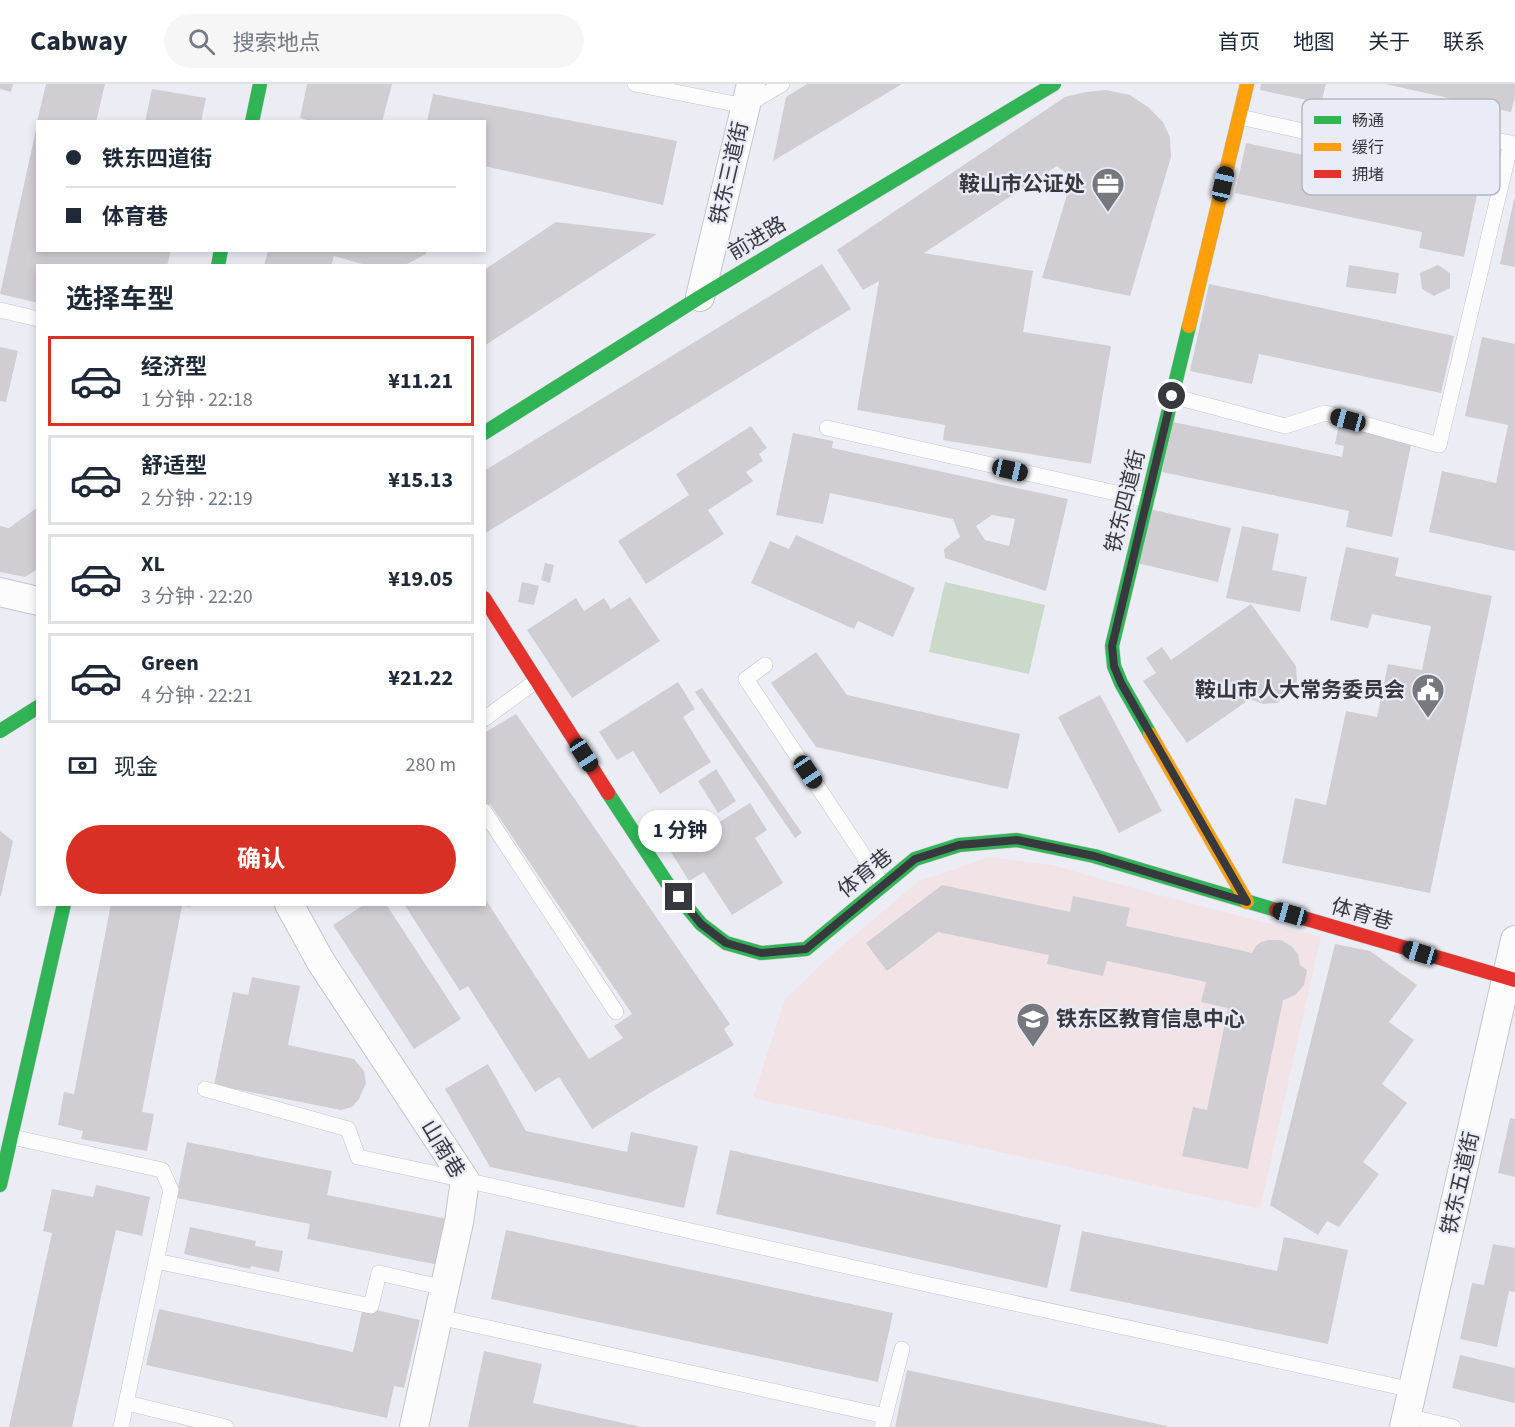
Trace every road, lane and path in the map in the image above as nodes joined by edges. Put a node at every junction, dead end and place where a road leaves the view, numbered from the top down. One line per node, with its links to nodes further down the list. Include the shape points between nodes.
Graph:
1 (243, 84): 6 (lane)
2 (636, 84): 7 (lane)
3 (782, 84): 7 (lane)
4 (1054, 84): 14 (street, 前进路)
5 (1247, 84): 8 (street, 铁东四道街)
6 (260, 86): 9 (street)
7 (748, 95): 14 (street, 铁东三道街)
8 (1239, 117): 10 (lane); 17 (street, 铁东四道街)
9 (252, 120)
10 (1302, 131)
11 (1500, 141): 12 (lane, via 1511,143)
12 (1500, 189)
13 (1499, 195): 17 (lane, via 1439,445 1325,413 1285,426)
14 (700, 297): 19 (street, 前进路)
15 (0, 310): 16 (lane)
16 (36, 319)
17 (1172, 396): 20 (street, 铁东四道街)
18 (827, 428): 20 (lane)
19 (486, 432)
20 (1147, 501): 31 (street, 铁东四道街, via 1112,646 1114,666)
21 (0, 592): 22 (street)
22 (36, 601)
23 (486, 601): 25 (street, 体育巷)
24 (765, 665): 30 (lane, via 746,679)
25 (536, 681): 27 (lane); 30 (street, 体育巷, via 667,883 701,924 726,943 761,953 806,949)
26 (36, 708): 28 (street)
27 (486, 718)
28 (0, 731)
29 (486, 814): 36 (lane)
30 (883, 885): 31 (street, 体育巷, via 915,859 959,845 1017,840 1094,856)
31 (1247, 902): 35 (street, 体育巷)
32 (64, 906): 38 (street)
33 (291, 906): 39 (street, 山南巷, via 321,962)
34 (1515, 940): 35 (street, 铁东五道街)
35 (1510, 979): 46 (street, 铁东五道街)
36 (616, 1012)
37 (205, 1089): 39 (lane, via 348,1129 358,1157)
38 (12, 1137): 40 (street); 41 (lane, via 162,1170 171,1190)
39 (465, 1179): 42 (street, 山南巷); 46 (lane, via 917,1282)
40 (0, 1185)
41 (156, 1261): 42 (lane, via 371,1306 379,1273); 45 (lane)
42 (445, 1288): 43 (street, 山南巷)
43 (439, 1317): 47 (lane); 50 (street, 山南巷)
44 (902, 1350): 47 (lane)
45 (127, 1403): 48 (lane); 49 (lane)
46 (1408, 1411): 51 (lane)
47 (884, 1421)
48 (121, 1427)
49 (226, 1427)
50 (414, 1427)
51 (1453, 1427)

